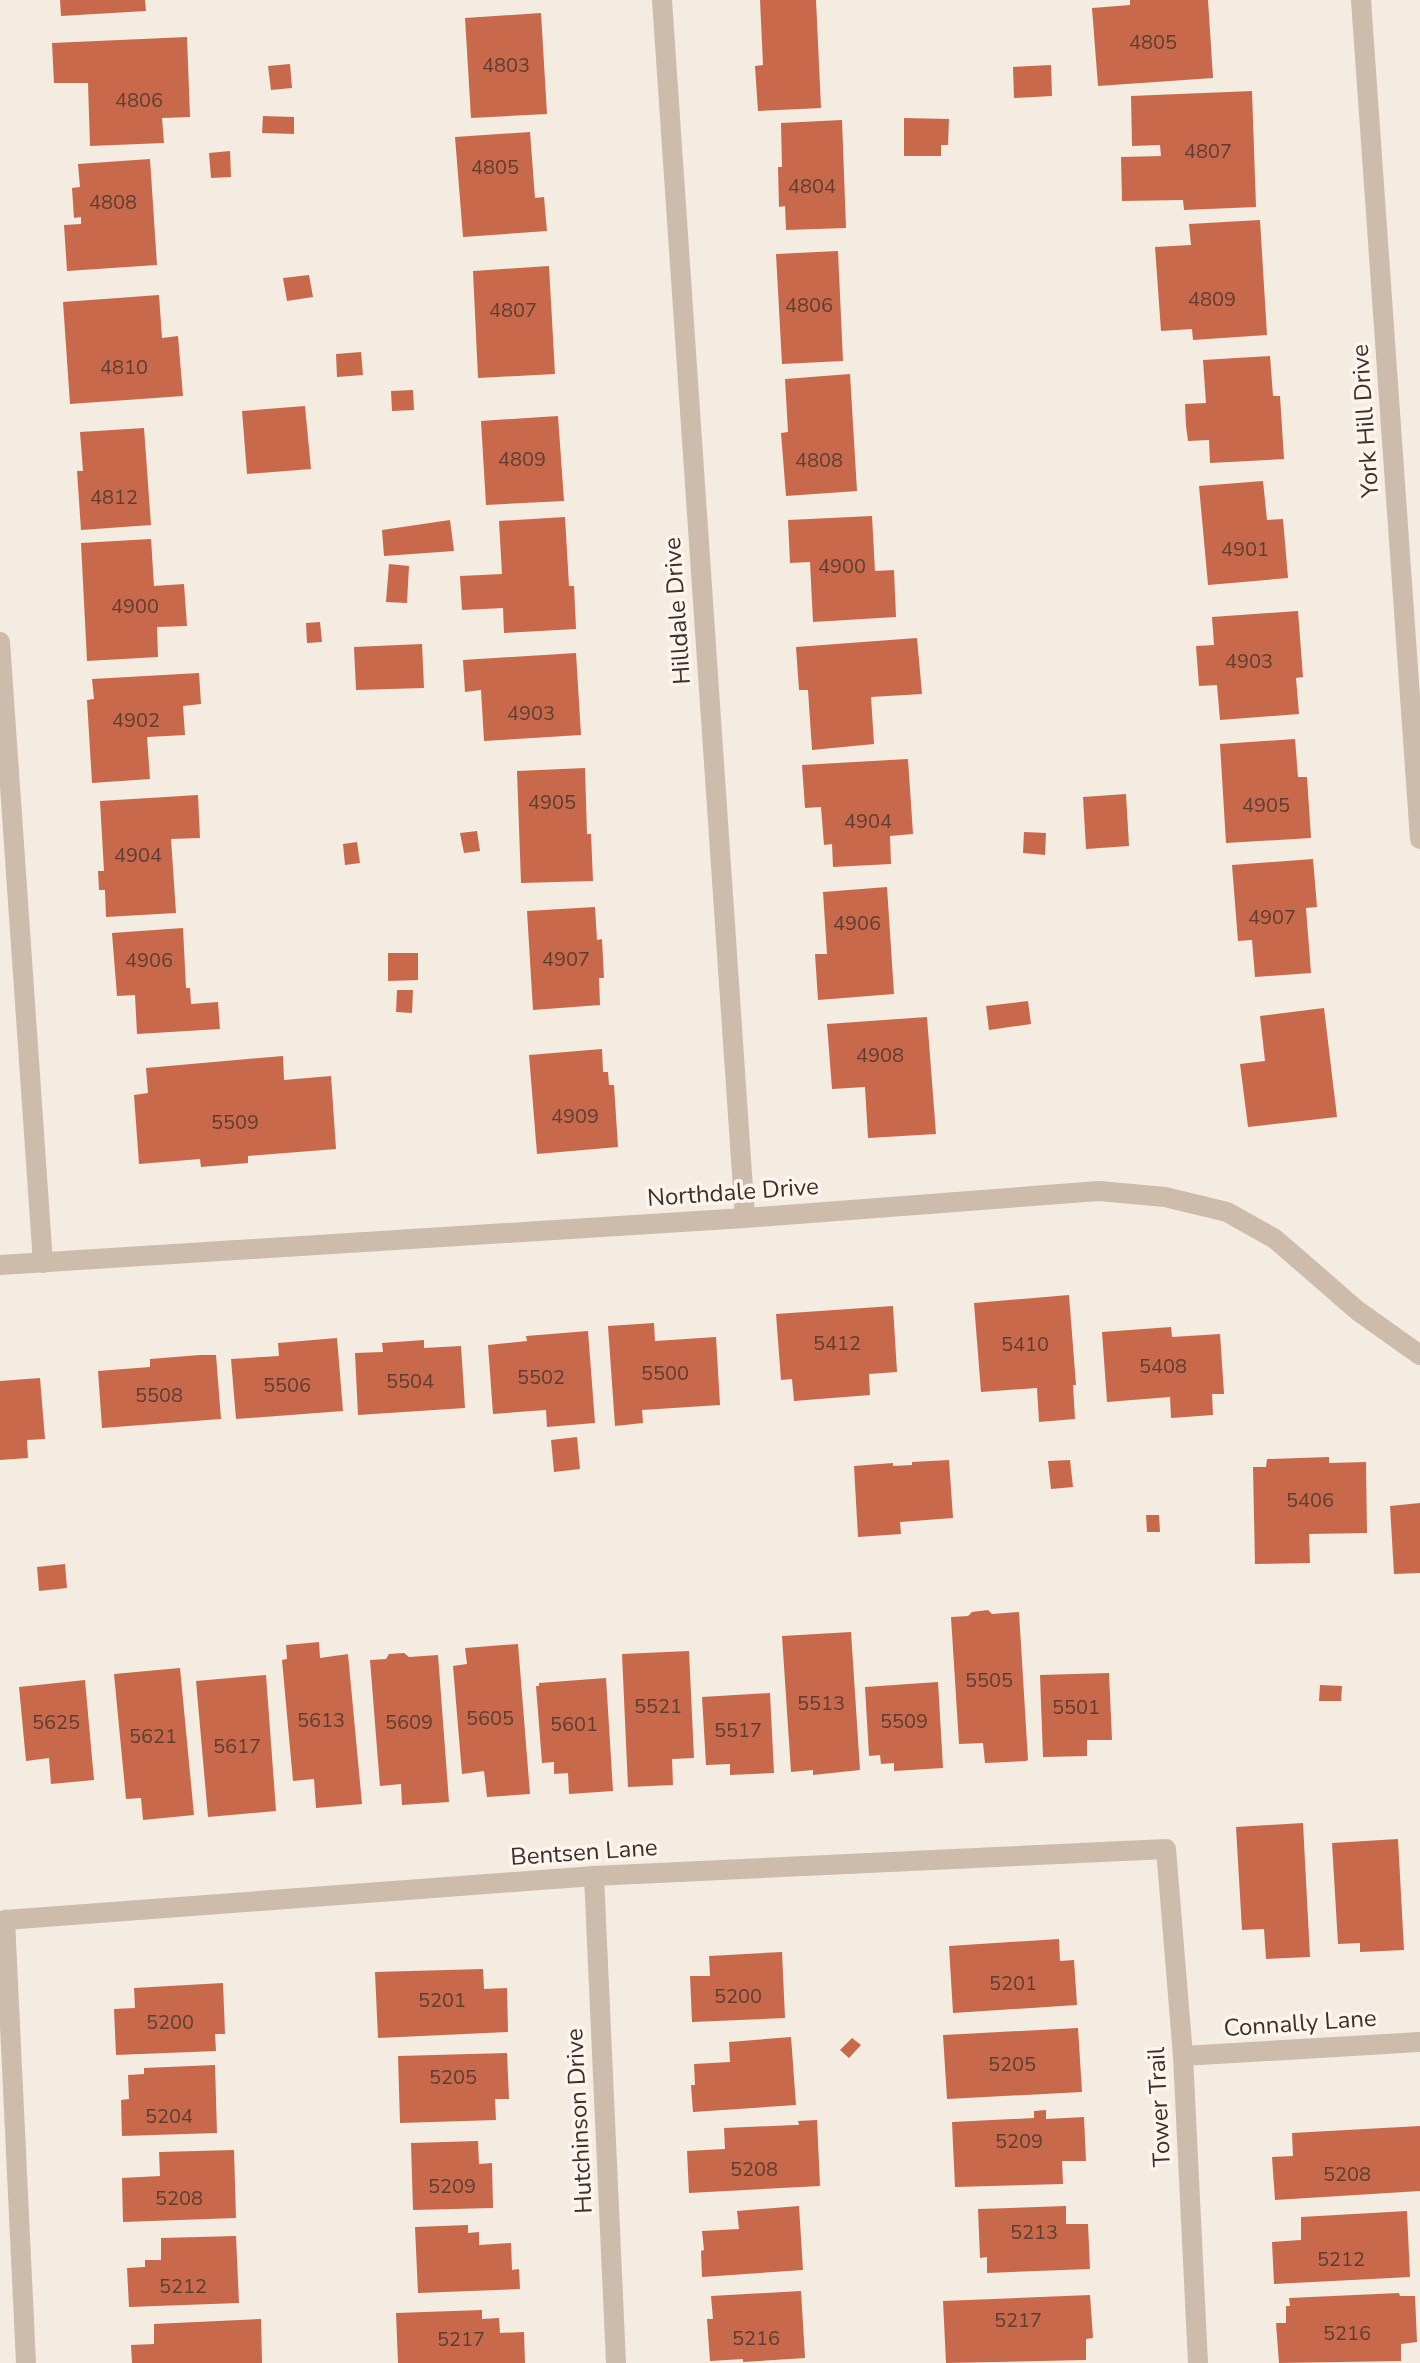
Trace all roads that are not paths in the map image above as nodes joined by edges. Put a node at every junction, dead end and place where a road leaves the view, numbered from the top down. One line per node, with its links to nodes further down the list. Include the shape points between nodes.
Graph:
1 (662, 0): 5 (street, Hilldale Drive)
2 (1361, 0): 4 (street, York Hill Drive)
3 (0, 642): 6 (street)
4 (1420, 839)
5 (745, 1218): 6 (street, Northdale Drive); 8 (street, Northdale Drive, via 1099,1191 1165,1197 1227,1212 1275,1239 1358,1311)
6 (43, 1263): 7 (street, Northdale Drive)
7 (0, 1265)
8 (1420, 1355)
9 (1166, 1849): 10 (street, Bentsen Lane); 12 (street, Tower Trail)
10 (594, 1876): 13 (street, Bentsen Lane, via 5,1920); 14 (street, Hutchinson Drive)
11 (1420, 2042): 12 (street, Connally Lane)
12 (1183, 2056): 15 (street, Tower Trail)
13 (26, 2363)
14 (616, 2363)
15 (1198, 2363)

